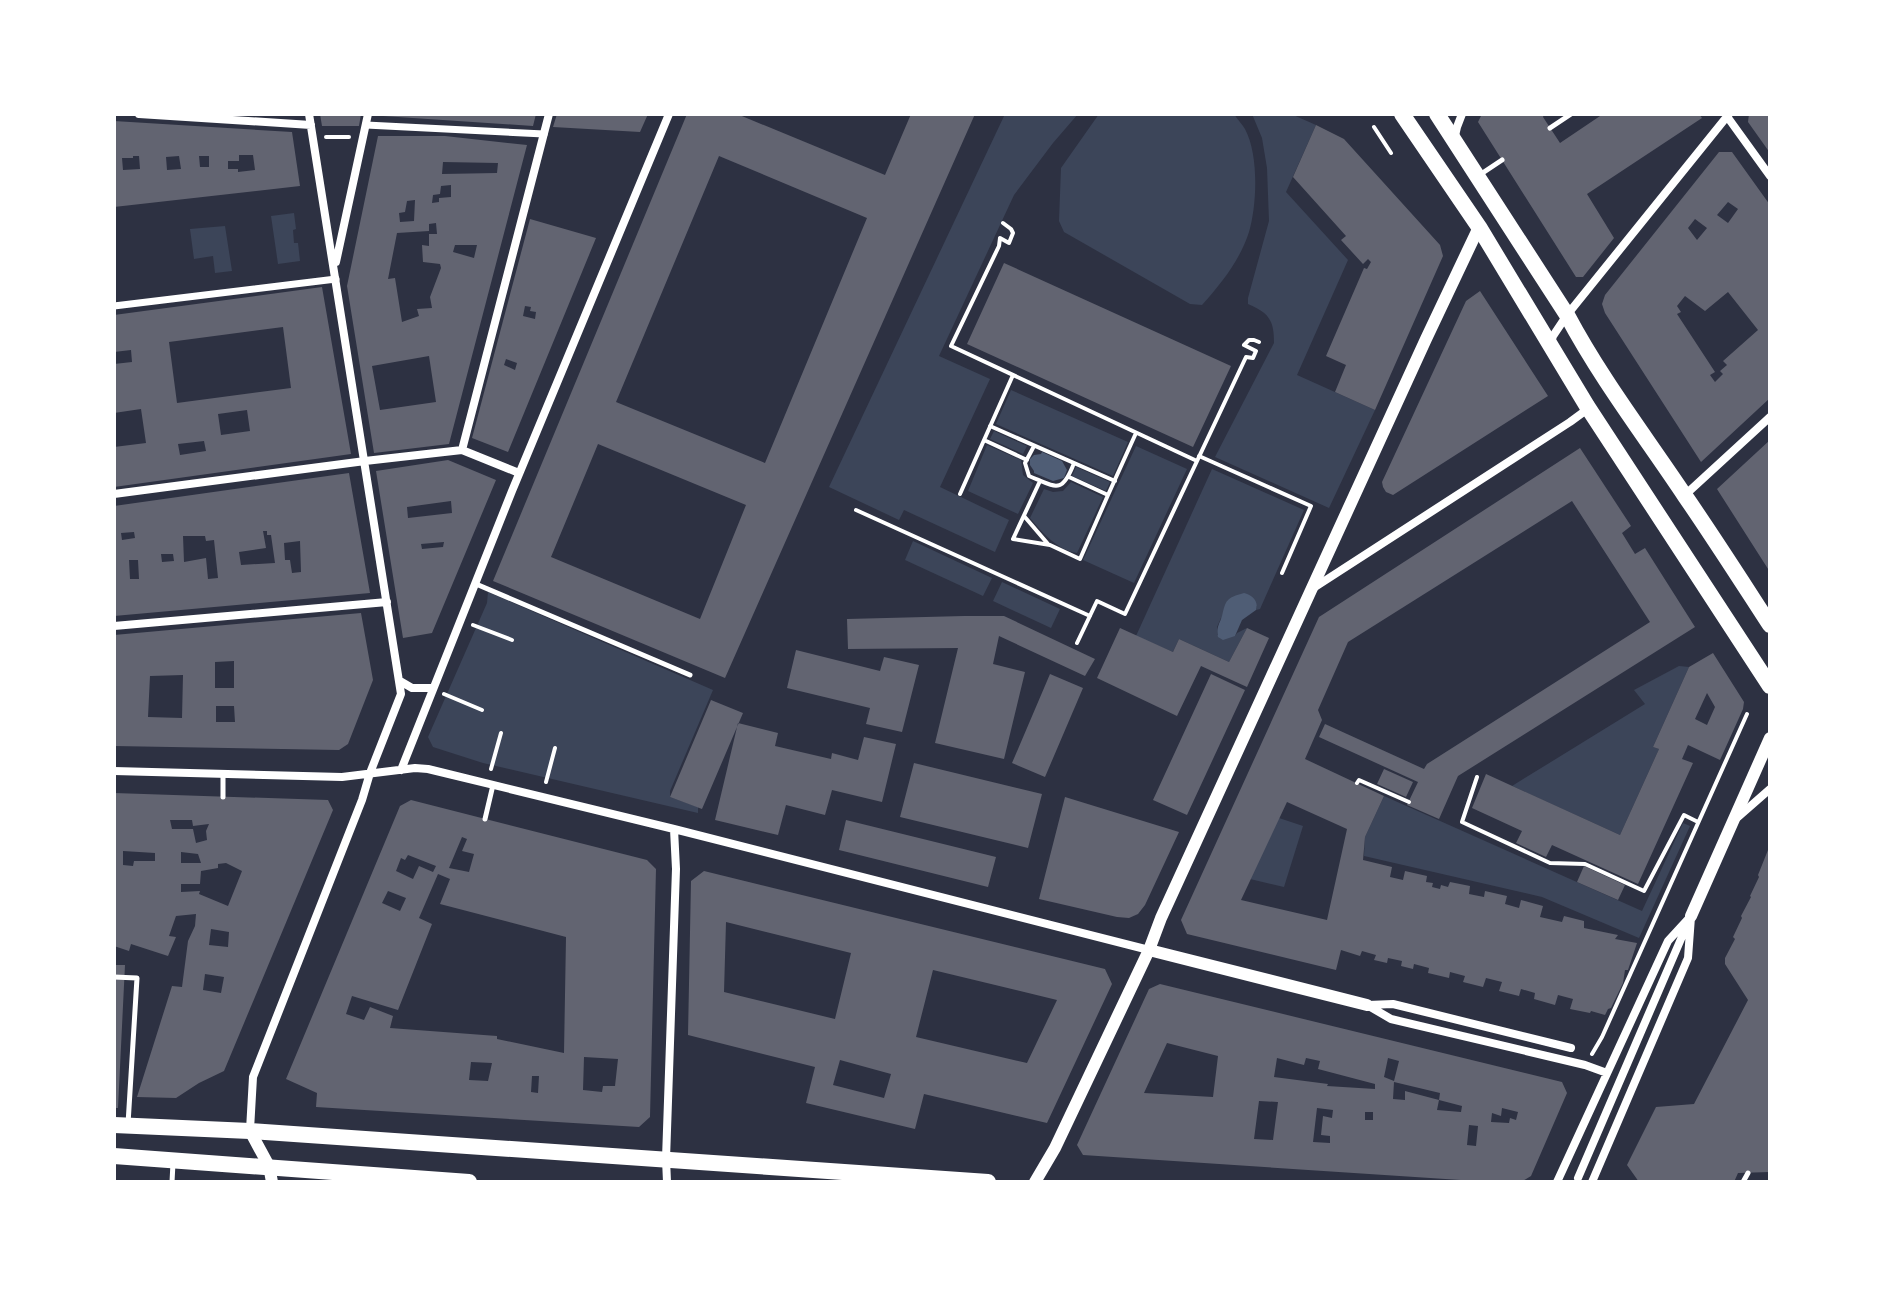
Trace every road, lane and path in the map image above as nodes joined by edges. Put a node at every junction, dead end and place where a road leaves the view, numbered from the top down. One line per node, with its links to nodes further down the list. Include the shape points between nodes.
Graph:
1 (139, 114): 11 (street)
2 (309, 114): 11 (street)
3 (368, 114): 12 (street)
4 (549, 114): 15 (street)
5 (669, 114): 42 (street)
6 (1402, 114): 24 (main road)
7 (1437, 114): 18 (main road)
8 (1462, 114): 18 (street)
9 (1571, 114): 14 (lane)
10 (1727, 115): 21 (street); 27 (street)
11 (311, 125): 17 (street)
12 (366, 125): 15 (street); 16 (street)
13 (1374, 127): 19 (path)
14 (1550, 128)
15 (544, 134): 37 (street)
16 (363, 136): 17 (path); 25 (street)
17 (313, 138): 25 (street)
18 (1454, 141): 22 (main road)
19 (1391, 153)
20 (1502, 160): 22 (lane)
21 (1770, 176)
22 (1477, 177): 27 (main road)
23 (1003, 223): 30 (path, via 1012,237 1009,243 1000,238 951,346)
24 (1479, 227): 29 (main road); 55 (street)
25 (335, 274): 26 (street); 40 (street)
26 (114, 306)
27 (1567, 315): 29 (street); 49 (main road)
28 (1259, 342): 38 (path, via 1244,345 1256,351 1253,358 1246,357)
29 (1550, 347): 31 (main road)
30 (1013, 375): 33 (path); 34 (path)
31 (1587, 406): 55 (street); 65 (main road)
32 (1770, 417): 49 (street)
33 (990, 426): 35 (path); 36 (path)
34 (1136, 433): 38 (path); 45 (path)
35 (984, 440): 39 (path); 47 (path)
36 (1034, 446): 39 (path); 41 (path)
37 (462, 450): 40 (street); 42 (street)
38 (1198, 459): 53 (path, via 1311,506); 57 (path, via 1125,614 1097,601)
39 (1027, 460): 44 (path, via 1027,473)
40 (365, 461): 46 (street); 56 (street)
41 (1074, 463): 43 (path); 45 (path)
42 (519, 473): 54 (street)
43 (1069, 477): 44 (path, via 1059,486); 48 (path)
44 (1040, 481): 51 (path)
45 (1115, 481): 48 (path)
46 (114, 494)
47 (960, 494)
48 (1108, 495): 52 (path, via 1080,559)
49 (1685, 495): 59 (main road)
50 (856, 510): 57 (path)
51 (1024, 516): 52 (path); 52 (path, via 1013,539)
52 (1050, 545)
53 (1282, 573)
54 (476, 584): 63 (lane); 66 (street)
55 (1311, 590): 90 (street)
56 (387, 602): 60 (street); 64 (street)
57 (1090, 616): 62 (path)
58 (472, 624): 61 (path)
59 (1770, 625)
60 (114, 626)
61 (512, 640)
62 (1077, 643)
63 (690, 675)
64 (400, 681): 66 (street, via 412,688); 76 (street, via 401,694)
65 (1770, 686)
66 (433, 688): 74 (street)
67 (449, 697): 68 (path)
68 (482, 710)
69 (1747, 714): 87 (path)
70 (501, 733): 73 (path)
71 (1770, 738): 86 (street)
72 (555, 748): 79 (path)
73 (491, 769)
74 (401, 770): 76 (street); 81 (street, via 428,769)
75 (114, 771): 77 (street)
76 (370, 773): 77 (street); 97 (street, via 253,1077)
77 (223, 775): 83 (lane)
78 (1477, 777): 87 (path, via 1462,822 1550,863 1585,864 1644,891 1684,815)
79 (546, 782)
80 (1357, 783): 84 (path)
81 (493, 785): 85 (lane); 88 (street)
82 (1770, 789): 86 (street)
83 (223, 797)
84 (1409, 802)
85 (485, 819)
86 (1735, 820): 89 (street)
87 (1698, 822): 94 (path)
88 (674, 829): 90 (street); 99 (street)
89 (1691, 916): 95 (street, via 1668,941); 103 (street); 110 (street, via 1688,958)
90 (1149, 950): 92 (street); 108 (street)
91 (114, 977): 96 (lane, via 137,978)
92 (1367, 1005): 93 (street, via 1393,1004); 94 (street, via 1391,1019)
93 (1571, 1048)
94 (1585, 1065): 95 (street)
95 (1607, 1073): 109 (street)
96 (121, 1125): 97 (main road)
97 (250, 1131): 99 (main road); 102 (street)
98 (114, 1156): 100 (main road)
99 (666, 1159): 106 (street); 107 (main road)
100 (173, 1160): 102 (main road); 104 (lane)
101 (1748, 1173): 111 (lane)
102 (271, 1174): 105 (main road)
103 (1578, 1178)
104 (172, 1182)
105 (469, 1182)
106 (667, 1182)
107 (988, 1182)
108 (1035, 1182)
109 (1557, 1182)
110 (1592, 1182)
111 (1743, 1182)

